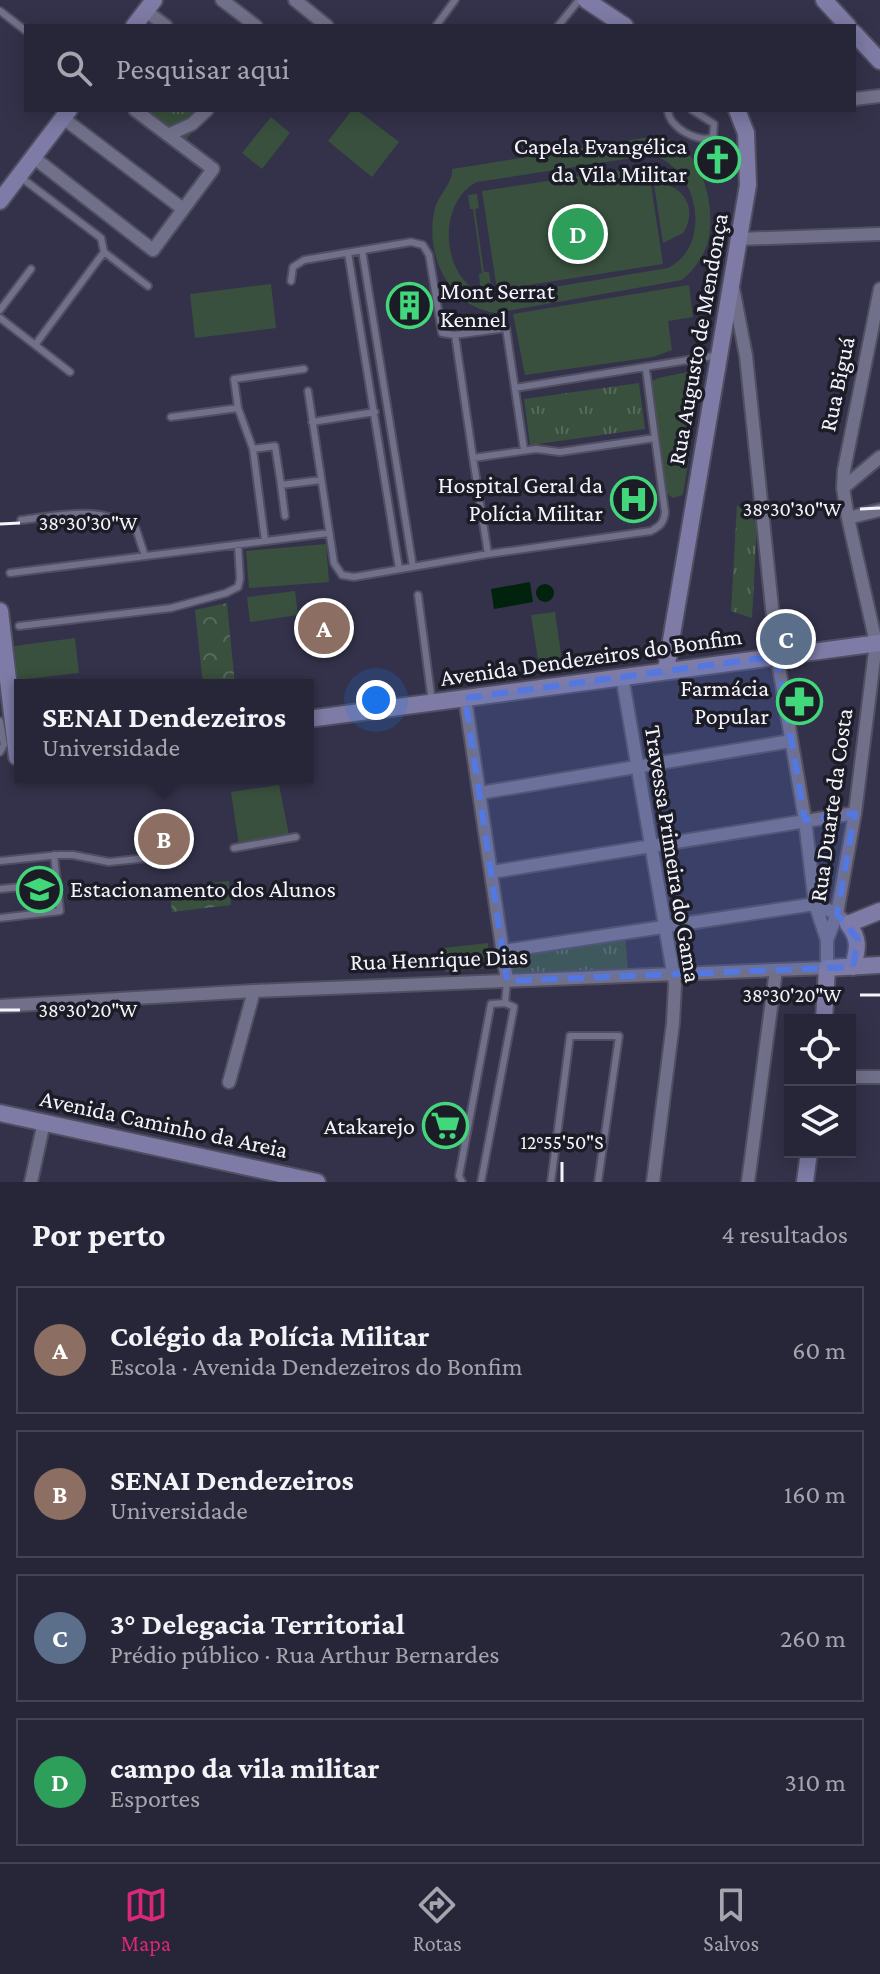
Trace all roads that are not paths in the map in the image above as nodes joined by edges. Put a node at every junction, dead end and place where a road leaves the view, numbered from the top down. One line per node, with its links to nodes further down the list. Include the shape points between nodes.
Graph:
1 (222, 0): 10 (street)
2 (295, 0): 11 (street)
3 (455, 0): 12 (lane)
4 (824, 0): 15 (street)
5 (591, 1): 13 (lane); 14 (street)
6 (150, 5): 8 (street); 9 (street)
7 (0, 11): 16 (lane)
8 (136, 24)
9 (164, 24)
10 (253, 24)
11 (325, 24)
12 (437, 24)
13 (561, 24)
14 (622, 24)
15 (846, 24)
16 (24, 29)
17 (856, 35): 18 (street)
18 (880, 61)
19 (880, 96): 20 (street)
20 (856, 99)
21 (138, 112): 29 (street)
22 (205, 112): 29 (street)
23 (668, 112): 28 (lane, via 672,122 703,140 716,133)
24 (696, 112): 28 (lane)
25 (711, 112): 28 (lane)
26 (742, 112): 35 (street, Rua Augusto de Mendonça, via 749,165)
27 (66, 114): 30 (street); 33 (street)
28 (705, 117)
29 (168, 135): 33 (street, via 213,169)
30 (33, 157): 31 (street); 33 (street, via 153,250)
31 (19, 176): 32 (street); 37 (lane, via 101,238)
32 (0, 201)
33 (183, 209)
34 (880, 234): 35 (street)
35 (739, 239): 41 (street, Rua Augusto de Mendonça)
36 (362, 250): 38 (lane); 46 (lane, via 423,245 440,328 445,335); 75 (lane)
37 (104, 252): 42 (lane); 47 (lane)
38 (348, 253): 40 (lane, via 298,263); 55 (lane)
39 (31, 269): 44 (lane)
40 (291, 281)
41 (732, 285): 48 (street, Rua Augusto de Mendonça); 82 (street, via 746,356)
42 (148, 286)
43 (880, 289): 65 (street, Rua Biguá)
44 (0, 310)
45 (0, 318): 47 (lane)
46 (455, 335): 52 (lane, via 506,328); 62 (lane)
47 (35, 345): 51 (lane)
48 (719, 355): 50 (lane); 83 (street, Rua Augusto de Mendonça)
49 (304, 369): 54 (lane, via 234,379)
50 (646, 369): 52 (lane); 58 (lane)
51 (70, 372)
52 (515, 388): 60 (lane)
53 (308, 391): 57 (lane)
54 (238, 408): 56 (lane); 59 (lane)
55 (375, 412): 57 (lane); 76 (lane)
56 (171, 417)
57 (312, 422): 63 (lane)
58 (655, 438): 60 (lane, via 560,452); 73 (lane, via 665,512 659,527)
59 (253, 449): 64 (lane, via 275,446); 71 (lane)
60 (524, 450): 62 (lane)
61 (880, 457): 65 (street)
62 (473, 458): 73 (lane)
63 (321, 480): 64 (lane); 70 (lane)
64 (281, 485): 67 (lane)
65 (843, 488): 68 (street, Rua Biguá)
66 (880, 510): 68 (street)
67 (285, 516)
68 (848, 518): 81 (street, Rua Duarte da Costa)
69 (21, 520): 74 (lane, via 102,513 136,529)
70 (329, 533): 71 (lane); 76 (lane, via 334,563 342,575)
71 (265, 541): 72 (lane)
72 (238, 545): 74 (lane); 80 (lane, via 240,579 238,587 226,593 171,608)
73 (488, 554): 75 (lane)
74 (145, 556): 77 (lane)
75 (413, 567): 76 (lane)
76 (399, 569)
77 (10, 573)
78 (418, 595): 86 (lane)
79 (0, 611): 91 (street)
80 (19, 626)
81 (878, 643): 82 (street, Avenida Dendezeiros do Bonfim); 94 (street, Rua Duarte da Costa)
82 (777, 656): 83 (street, Avenida Dendezeiros do Bonfim); 89 (street)
83 (666, 670): 84 (street, Avenida Dendezeiros do Bonfim)
84 (622, 676): 85 (street, Avenida Dendezeiros do Bonfim); 92 (street, Travessa Primeira do Gama)
85 (465, 698): 86 (street, Avenida Dendezeiros do Bonfim); 93 (street)
86 (432, 702): 87 (street, Avenida Dendezeiros do Bonfim)
87 (314, 718)
88 (0, 721): 90 (lane)
89 (791, 741): 92 (street); 95 (street)
90 (0, 752)
91 (12, 758)
92 (637, 767): 93 (street); 97 (street, Travessa Primeira do Gama)
93 (480, 793): 102 (street)
94 (855, 813): 95 (street); 108 (street, Rua Duarte da Costa)
95 (805, 820): 97 (street); 105 (street)
96 (296, 837): 98 (lane)
97 (650, 844): 102 (street); 109 (street, Travessa Primeira do Gama)
98 (234, 848)
99 (54, 855): 100 (lane, via 109,862); 101 (lane); 103 (lane)
100 (148, 858)
101 (0, 861)
102 (492, 872): 112 (street)
103 (57, 883): 104 (lane); 107 (lane, via 60,911)
104 (0, 889)
105 (815, 904): 108 (street); 109 (street); 111 (street)
106 (880, 912): 108 (street); 110 (street)
107 (0, 918)
108 (842, 919): 110 (street, Rua Duarte da Costa); 111 (street)
109 (665, 925): 112 (street); 117 (street, Travessa Primeira do Gama)
110 (858, 939): 114 (street)
111 (827, 940): 115 (street)
112 (504, 951): 118 (street)
113 (880, 965): 114 (street, Rua Henrique Dias)
114 (853, 967): 115 (street, Rua Henrique Dias)
115 (827, 968): 116 (street, Rua Henrique Dias); 122 (street)
116 (776, 970): 117 (street, Rua Henrique Dias); 137 (street)
117 (671, 974): 118 (street, Rua Henrique Dias); 136 (street, Travessa Primeira do Gama, via 673,1023)
118 (507, 981): 119 (street, Rua Henrique Dias); 120 (lane)
119 (254, 991): 121 (street, Rua Henrique Dias); 125 (street)
120 (505, 1003): 132 (lane, via 491,1003); 133 (lane, via 514,1007)
121 (0, 1006)
122 (824, 1014)
123 (856, 1077): 124 (street)
124 (880, 1077)
125 (229, 1082)
126 (0, 1113): 127 (street, Avenida Caminho da Areia)
127 (44, 1122): 129 (street, Avenida Caminho da Areia); 130 (street)
128 (808, 1158): 138 (street)
129 (261, 1176): 131 (street, Avenida Caminho da Areia)
130 (31, 1182)
131 (317, 1182)
132 (462, 1182)
133 (481, 1182)
134 (551, 1182): 135 (lane, via 570,1036 619,1036)
135 (598, 1182)
136 (653, 1182)
137 (748, 1182)
138 (805, 1182)

